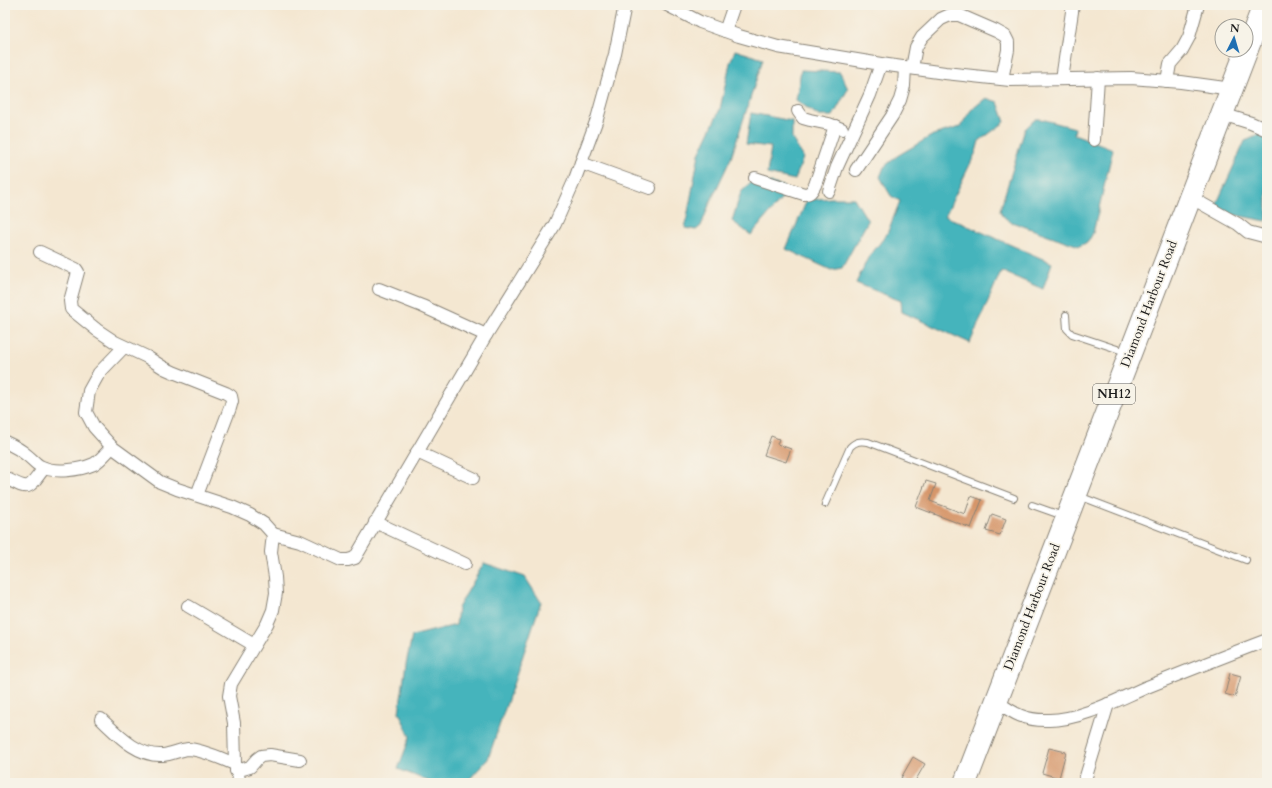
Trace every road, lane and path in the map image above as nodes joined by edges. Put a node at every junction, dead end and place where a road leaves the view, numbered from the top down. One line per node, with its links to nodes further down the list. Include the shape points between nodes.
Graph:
1 (625, 5): 21 (street, via 597,119)
2 (734, 5): 7 (street)
3 (1073, 5): 12 (street)
4 (1198, 5): 13 (street, via 1189,37 1170,64)
5 (1264, 5): 14 (highway, Diamond Harbour Road / NH12)
6 (671, 6): 7 (street, via 700,22)
7 (725, 31): 8 (street, via 778,47)
8 (881, 64): 9 (street); 19 (street)
9 (909, 68): 11 (street); 11 (street, via 922,37 941,19 950,15 959,16 1005,36 1008,50); 22 (street, via 900,100 892,116)
10 (1098, 78): 12 (street); 13 (street); 20 (street)
11 (1002, 79): 12 (street)
12 (1062, 79)
13 (1167, 80): 14 (street)
14 (1232, 89): 16 (highway, Diamond Harbour Road / NH12)
15 (798, 111): 17 (street, via 803,118)
16 (1222, 114): 18 (street); 26 (highway, Diamond Harbour Road / NH12)
17 (835, 126): 19 (street); 23 (street, via 812,191 808,194)
18 (1267, 130)
19 (852, 133): 25 (street)
20 (1094, 140)
21 (581, 163): 24 (street); 31 (street, via 555,224)
22 (856, 170)
23 (755, 178)
24 (650, 188)
25 (829, 191)
26 (1190, 197): 27 (street, via 1248,232); 33 (highway, Diamond Harbour Road / NH12)
27 (1267, 237)
28 (40, 252): 32 (street, via 76,269 78,272 70,301 71,309 97,330)
29 (379, 289): 31 (street)
30 (1066, 316): 33 (lane, via 1067,329 1072,334)
31 (486, 335): 36 (street)
32 (124, 346): 35 (street, via 93,383 89,391 86,412 89,420); 41 (street, via 169,370 231,396 230,408)
33 (1130, 353): 40 (highway, Diamond Harbour Road / NH12)
34 (5, 442): 37 (street, via 16,446)
35 (112, 447): 37 (street, via 93,464 69,471); 41 (street, via 160,482)
36 (417, 452): 39 (street); 46 (street)
37 (44, 468): 38 (street, via 29,486 23,487)
38 (5, 478)
39 (474, 478)
40 (1075, 494): 45 (highway, Diamond Harbour Road / NH12); 48 (lane)
41 (197, 495): 47 (street, via 250,515)
42 (1014, 498): 43 (lane, via 860,441 850,447)
43 (825, 504)
44 (1032, 505): 45 (lane)
45 (1067, 517): 53 (highway, Diamond Harbour Road / NH12)
46 (375, 522): 47 (street, via 355,558 348,560 341,560 300,541); 49 (street)
47 (274, 534): 52 (street, via 271,552 276,593 273,610)
48 (1246, 560)
49 (465, 564)
50 (188, 606): 52 (street)
51 (1267, 640): 54 (street)
52 (254, 645): 57 (street, via 231,684 229,696 234,723)
53 (996, 701): 54 (street, via 1016,714 1034,720 1073,717); 58 (highway, Diamond Harbour Road / NH12)
54 (1108, 704): 59 (street)
55 (102, 719): 57 (street, via 131,746 145,753 165,755 188,749 197,751)
56 (300, 760): 57 (street, via 262,756 250,767)
57 (237, 773)
58 (965, 783)
59 (1084, 783)

